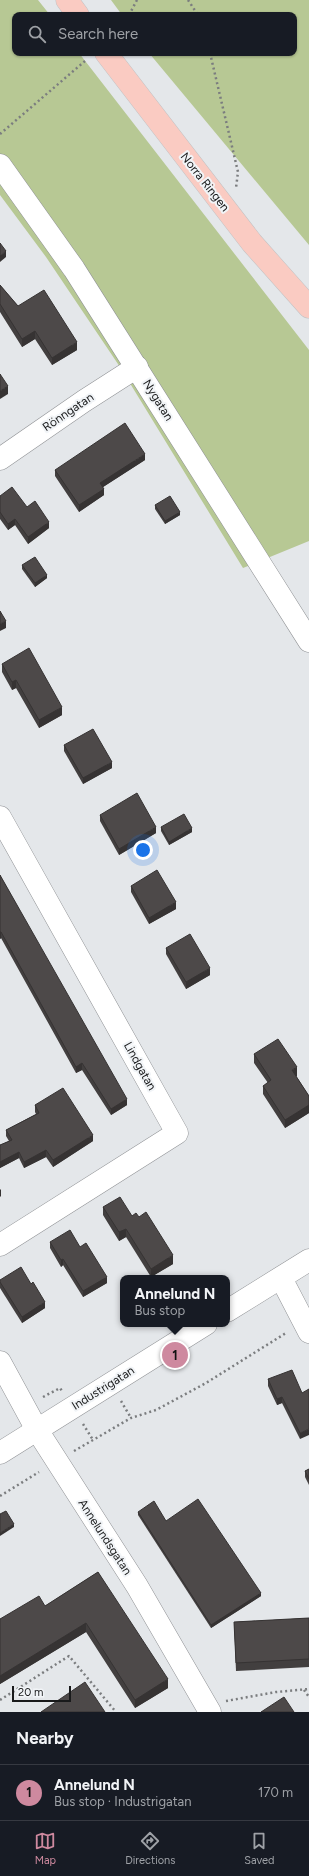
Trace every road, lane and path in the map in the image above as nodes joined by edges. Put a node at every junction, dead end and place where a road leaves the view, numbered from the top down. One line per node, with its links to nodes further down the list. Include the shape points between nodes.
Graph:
1 (67, 0): 4 (main road)
2 (137, 0): 5 (path)
3 (188, 0): 6 (path)
4 (76, 12)
5 (131, 12)
6 (196, 12)
7 (108, 56): 12 (main road, Norra Ringen)
8 (211, 56): 12 (path, via 238,172 235,193)
9 (85, 61): 10 (path)
10 (0, 134)
11 (0, 165): 14 (street, Nygatan, via 74,269)
12 (228, 211): 13 (main road, Norra Ringen, via 252,243)
13 (309, 308)
14 (137, 367): 15 (street, Rönngatan); 16 (street, Nygatan)
15 (0, 459)
16 (309, 641)
17 (0, 817): 18 (street, Lindgatan, via 177,1133)
18 (0, 1245)
19 (309, 1260): 20 (street)
20 (281, 1278): 21 (street); 23 (street)
21 (230, 1309)
22 (201, 1327): 25 (street, Industrigatan)
23 (306, 1327): 27 (path, via 156,1410 130,1418)
24 (0, 1362): 25 (street, Annelundsgatan)
25 (37, 1430): 26 (street, Industrigatan); 27 (street, Annelundsgatan)
26 (0, 1453)
27 (57, 1461): 28 (path); 33 (street, Annelundsgatan, via 137,1586)
28 (0, 1496)
29 (309, 1689): 30 (path)
30 (304, 1690): 31 (path); 33 (path, via 276,1692)
31 (309, 1697)
32 (0, 1700): 34 (path, via 68,1656)
33 (208, 1708)
34 (116, 1712)

